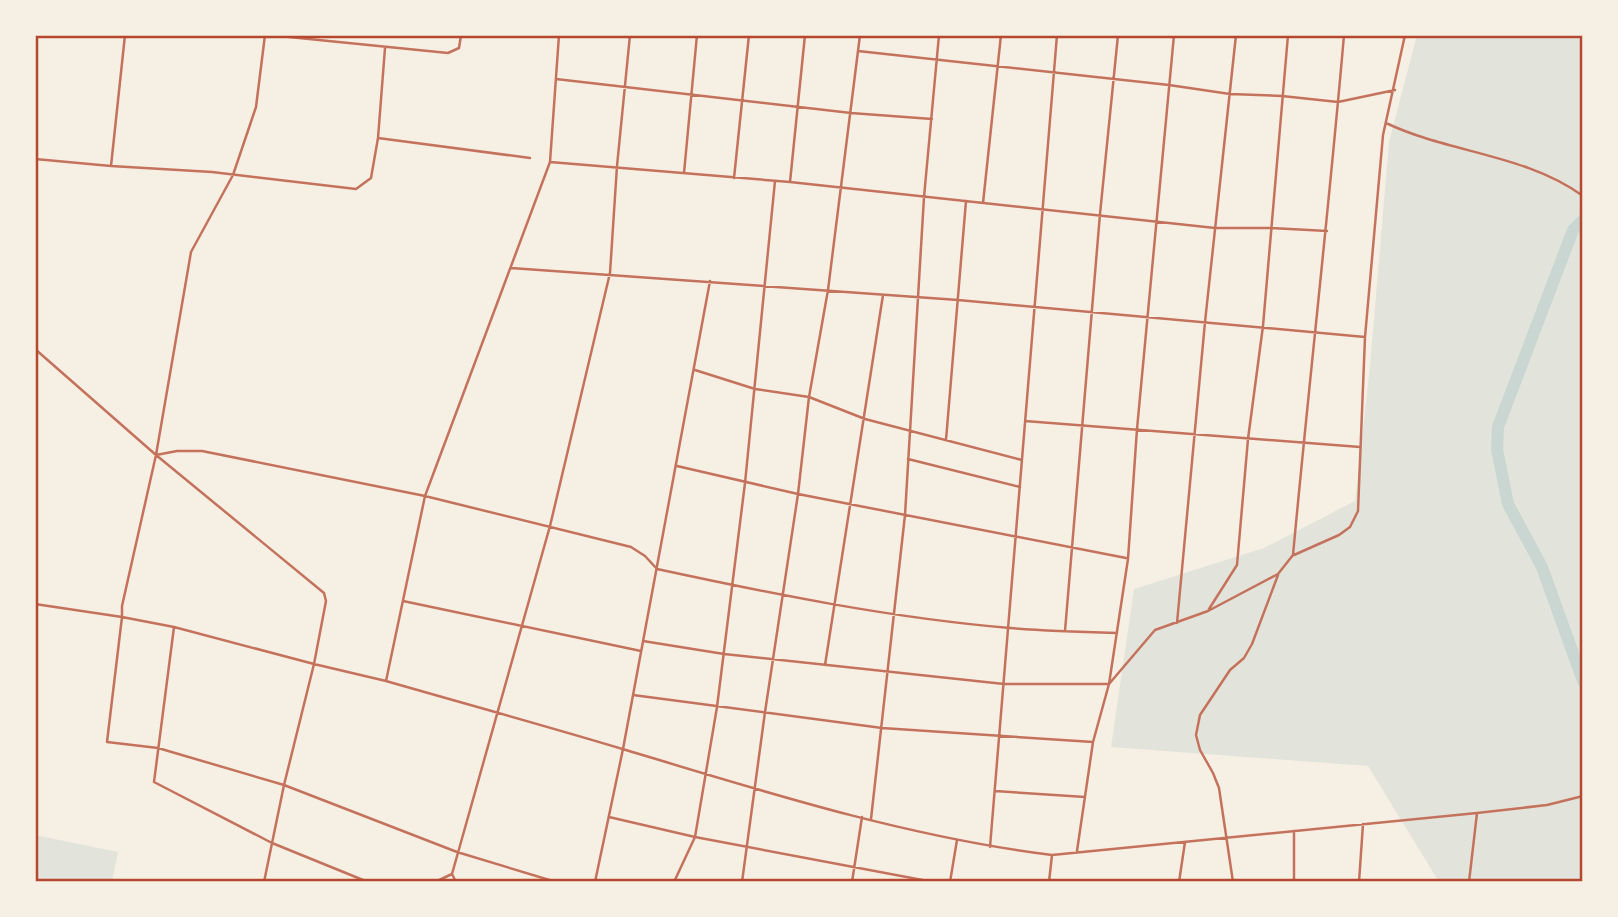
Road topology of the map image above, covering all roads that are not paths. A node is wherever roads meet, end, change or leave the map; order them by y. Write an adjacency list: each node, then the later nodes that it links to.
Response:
1 (125, 35): 42 (street)
2 (267, 35): 19 (street); 45 (street)
3 (461, 35): 19 (street)
4 (559, 35): 24 (street)
5 (630, 35): 27 (street)
6 (697, 35): 29 (street)
7 (749, 35): 32 (street)
8 (805, 35): 34 (street)
9 (860, 35): 20 (street)
10 (939, 35): 21 (street)
11 (1001, 35): 22 (street)
12 (1057, 35): 23 (street)
13 (1118, 35): 25 (street)
14 (1174, 35): 26 (street)
15 (1237, 35): 30 (street)
16 (1288, 35): 31 (street)
17 (1344, 35): 33 (street)
18 (1405, 35): 28 (street)
19 (385, 48): 38 (street)
20 (858, 51): 21 (street); 35 (street)
21 (937, 60): 22 (street); 36 (street)
22 (998, 66): 23 (street); 53 (street)
23 (1054, 72): 25 (street); 54 (street)
24 (556, 79): 27 (street); 41 (street)
25 (1114, 79): 26 (street); 55 (street)
26 (1169, 85): 30 (street); 56 (street)
27 (625, 86): 29 (street); 43 (street)
28 (1395, 90): 33 (street); 37 (street)
29 (691, 94): 32 (street); 44 (street)
30 (1230, 94): 31 (street); 57 (street)
31 (1282, 96): 33 (street); 58 (street)
32 (742, 100): 34 (street); 46 (street)
33 (1338, 102): 59 (street)
34 (798, 106): 35 (street); 48 (street)
35 (851, 113): 36 (street); 49 (street)
36 (932, 119): 51 (street)
37 (1386, 122): 50 (street); 74 (street)
38 (378, 138): 39 (street); 45 (street)
39 (530, 158)
40 (35, 159): 42 (street)
41 (550, 162): 43 (street); 60 (street)
42 (111, 166): 45 (street)
43 (617, 166): 44 (street); 61 (street)
44 (684, 173): 46 (street)
45 (233, 175): 89 (street)
46 (734, 178): 47 (street)
47 (775, 181): 48 (street); 63 (street)
48 (790, 182): 49 (street)
49 (841, 188): 51 (street); 64 (street)
50 (1583, 196)
51 (924, 197): 52 (street); 66 (street)
52 (966, 201): 53 (street); 67 (street)
53 (983, 203): 54 (street)
54 (1042, 210): 55 (street); 68 (street)
55 (1100, 214): 56 (street); 69 (street)
56 (1156, 221): 57 (street); 70 (street)
57 (1215, 228): 58 (street); 71 (street)
58 (1271, 228): 59 (street); 72 (street)
59 (1327, 231): 73 (street)
60 (511, 268): 61 (street); 96 (street)
61 (610, 273): 62 (street); 99 (street)
62 (710, 281): 63 (street); 76 (street)
63 (765, 286): 64 (street); 77 (street)
64 (828, 290): 65 (street); 78 (street)
65 (883, 295): 66 (street); 79 (street)
66 (918, 298): 67 (street); 83 (street)
67 (958, 300): 68 (street); 86 (street)
68 (1035, 306): 69 (street); 80 (street)
69 (1092, 311): 70 (street); 81 (street)
70 (1147, 316): 71 (street); 82 (street)
71 (1205, 321): 72 (street); 84 (street)
72 (1263, 326): 73 (street); 85 (street)
73 (1314, 331): 74 (street); 87 (street)
74 (1365, 337): 88 (street)
75 (35, 349): 89 (street)
76 (694, 370): 77 (street); 92 (street)
77 (755, 389): 78 (street); 93 (street)
78 (809, 397): 79 (street); 95 (street)
79 (865, 419): 83 (street); 97 (street)
80 (1025, 421): 81 (street); 91 (street)
81 (1082, 425): 82 (street); 101 (street)
82 (1137, 429): 84 (street); 103 (street)
83 (910, 430): 86 (street); 90 (street)
84 (1194, 434): 85 (street); 114 (street)
85 (1248, 439): 87 (street); 111 (street)
86 (946, 440): 91 (street)
87 (1304, 442): 88 (street); 102 (street)
88 (1360, 447): 102 (street)
89 (156, 455): 96 (street); 113 (street); 124 (street)
90 (907, 458): 94 (street); 98 (street)
91 (1022, 460): 94 (street)
92 (677, 466): 93 (street); 104 (street)
93 (746, 483): 95 (street); 106 (street)
94 (1020, 487): 100 (street)
95 (798, 494): 97 (street); 107 (street)
96 (425, 496): 99 (street); 108 (street)
97 (849, 504): 98 (street); 110 (street)
98 (905, 515): 100 (street); 112 (street)
99 (550, 526): 104 (street); 116 (street)
100 (1017, 537): 101 (street); 117 (street)
101 (1073, 547): 103 (street); 118 (street)
102 (1293, 555): 105 (street)
103 (1128, 559): 119 (street)
104 (657, 569): 106 (street); 120 (street)
105 (1278, 574): 111 (street); 152 (street)
106 (732, 586): 107 (street); 122 (street)
107 (782, 595): 110 (street); 123 (street)
108 (403, 601): 116 (street); 127 (street)
109 (35, 604): 113 (street)
110 (836, 604): 112 (street); 125 (street)
111 (1208, 611): 114 (street)
112 (894, 614): 117 (street); 126 (street)
113 (122, 617): 115 (street); 137 (street)
114 (1177, 623): 129 (street)
115 (174, 627): 124 (street); 137 (street)
116 (521, 628): 121 (street); 133 (street)
117 (1009, 628): 118 (street); 128 (street)
118 (1065, 631): 119 (street)
119 (1117, 633): 129 (street)
120 (643, 641): 121 (street); 122 (street)
121 (641, 651): 130 (street)
122 (724, 654): 123 (street); 131 (street)
123 (772, 659): 125 (street); 132 (street)
124 (314, 664): 127 (street); 140 (street)
125 (825, 665): 126 (street)
126 (888, 672): 128 (street); 134 (street)
127 (386, 681): 133 (street)
128 (1004, 684): 129 (street); 135 (street)
129 (1109, 684): 136 (street)
130 (633, 695): 131 (street); 138 (street)
131 (717, 707): 132 (street); 139 (street)
132 (765, 712): 134 (street); 141 (street)
133 (498, 713): 138 (street); 158 (street)
134 (882, 728): 135 (street); 148 (street)
135 (999, 737): 136 (street); 142 (street)
136 (1093, 742): 144 (street)
137 (158, 748): 140 (street); 155 (street)
138 (623, 749): 139 (street); 146 (street)
139 (706, 775): 141 (street); 151 (street)
140 (284, 785): 155 (street); 158 (street)
141 (755, 788): 147 (street); 156 (street)
142 (995, 791): 144 (street); 157 (street)
143 (1583, 796): 145 (street)
144 (1085, 797): 159 (street)
145 (1477, 813): 149 (street); 179 (street)
146 (609, 817): 151 (street); 168 (street)
147 (862, 817): 148 (street); 161 (street)
148 (871, 819): 153 (street)
149 (1363, 824): 150 (street); 178 (street)
150 (1294, 831): 152 (street); 177 (street)
151 (695, 837): 156 (street); 169 (street)
152 (1227, 838): 154 (street); 176 (street)
153 (957, 839): 157 (street); 173 (street)
154 (1185, 842): 159 (street); 175 (street)
155 (272, 843): 163 (street); 164 (street)
156 (747, 847): 161 (street); 170 (street)
157 (990, 848): 160 (street)
158 (457, 852): 162 (street); 167 (street)
159 (1077, 852): 160 (street)
160 (1052, 855): 174 (street)
161 (855, 868): 171 (street); 172 (street)
162 (452, 874): 165 (street); 166 (street)
163 (264, 882)
164 (368, 882)
165 (435, 882)
166 (456, 882)
167 (556, 882)
168 (595, 882)
169 (674, 882)
170 (742, 882)
171 (852, 882)
172 (933, 882)
173 (950, 882)
174 (1049, 882)
175 (1179, 882)
176 (1233, 882)
177 (1294, 882)
178 (1359, 882)
179 (1469, 882)

